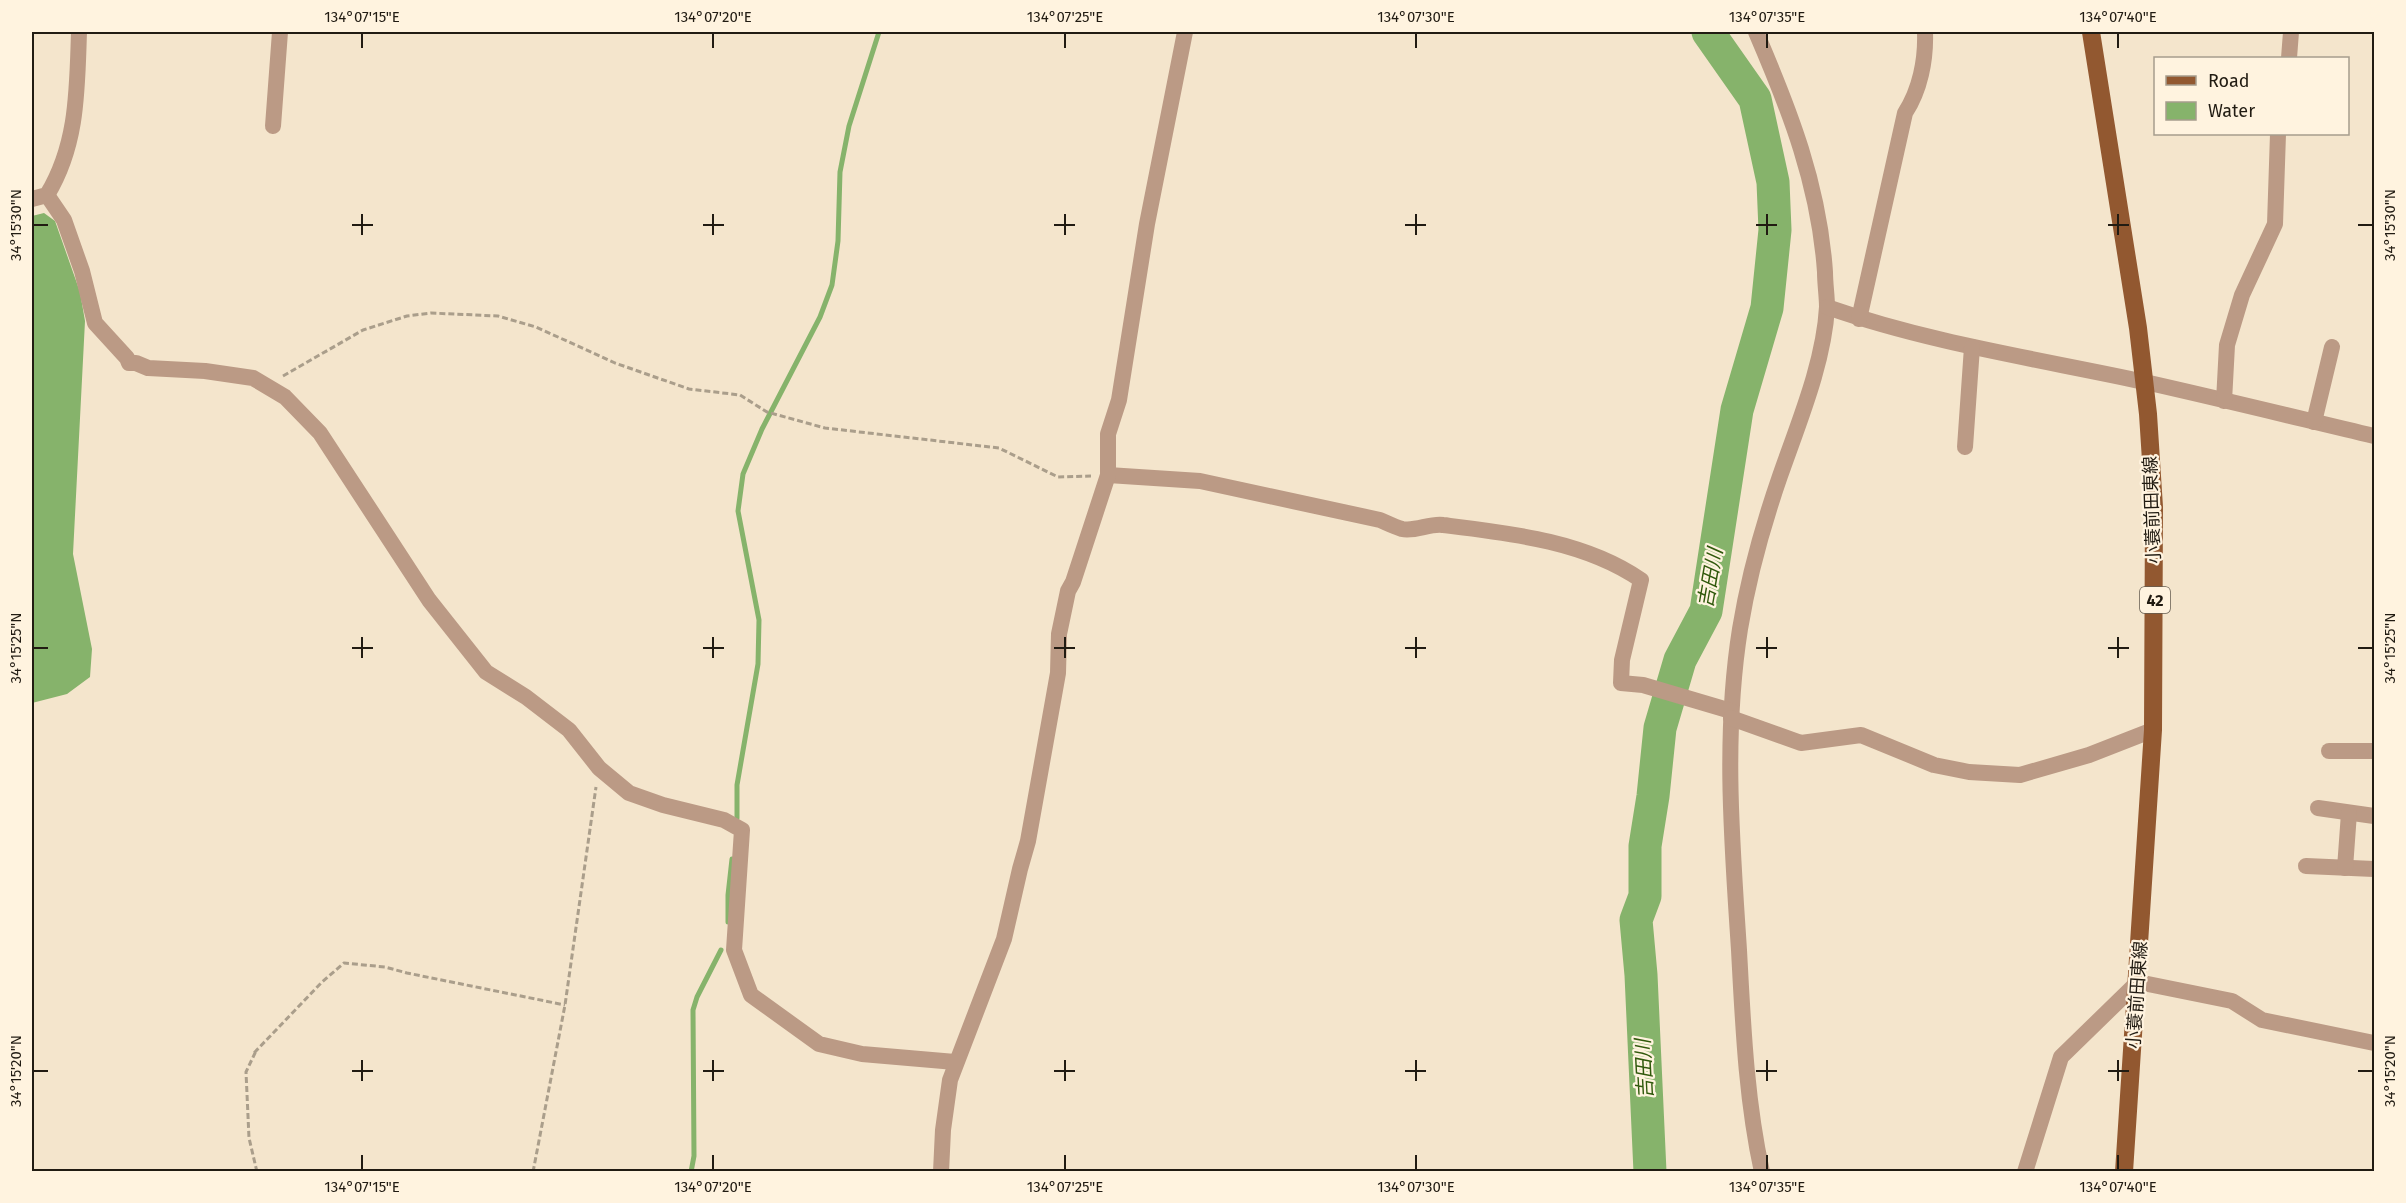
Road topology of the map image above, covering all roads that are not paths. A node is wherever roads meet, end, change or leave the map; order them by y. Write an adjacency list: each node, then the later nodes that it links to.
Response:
1 (79, 32): 11 (street)
2 (280, 32): 9 (street)
3 (1185, 32): 21 (street)
4 (1756, 32): 12 (street)
5 (1925, 32): 13 (street)
6 (2091, 32): 16 (main road, 小蓑前田東線 / 42)
7 (2291, 32): 8 (street)
8 (2289, 57)
9 (273, 126)
10 (2278, 135): 17 (street)
11 (39, 197): 34 (street)
12 (1827, 307): 13 (street); 22 (street)
13 (1859, 319): 14 (street)
14 (1972, 347): 16 (street); 20 (street)
15 (2332, 347): 18 (street)
16 (2145, 382): 17 (street); 23 (main road, 小蓑前田東線 / 42)
17 (2224, 401): 18 (street)
18 (2314, 422): 19 (street)
19 (2374, 436)
20 (1965, 447)
21 (1108, 475): 22 (street); 34 (street)
22 (1731, 715): 23 (street); 36 (street)
23 (2153, 730): 32 (main road, 小蓑前田東線 / 42)
24 (2329, 751): 25 (street)
25 (2374, 751)
26 (2318, 808): 27 (street)
27 (2349, 813): 28 (street); 30 (street)
28 (2374, 816)
29 (2306, 866): 30 (street)
30 (2345, 868): 31 (street)
31 (2374, 869)
32 (2138, 982): 33 (street); 37 (street); 38 (main road, 小蓑前田東線 / 42)
33 (2374, 1043)
34 (955, 1062): 35 (street)
35 (941, 1172)
36 (1762, 1172)
37 (2025, 1172)
38 (2124, 1172)

